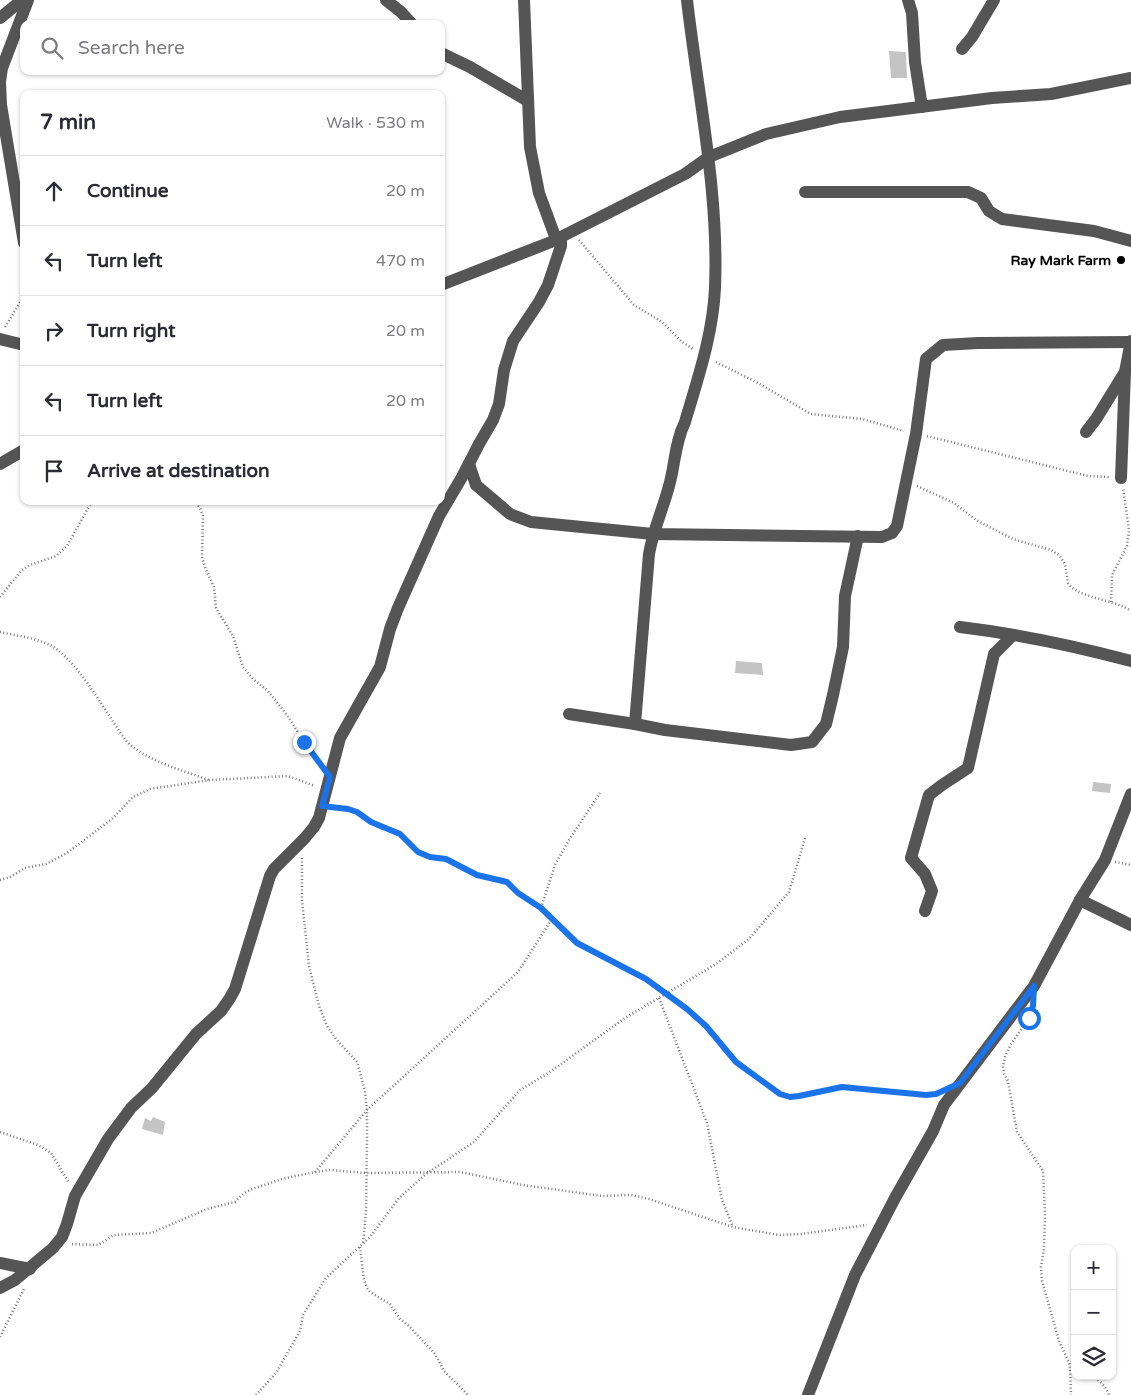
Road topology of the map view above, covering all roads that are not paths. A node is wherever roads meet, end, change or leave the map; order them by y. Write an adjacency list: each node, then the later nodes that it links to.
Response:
1 (22, 0): 8 (street)
2 (28, 0): 9 (street)
3 (386, 0): 10 (street)
4 (524, 0): 15 (street)
5 (687, 0): 17 (street)
6 (908, 0): 16 (street)
7 (994, 0): 12 (street)
8 (3, 14)
9 (20, 20)
10 (408, 20)
11 (20, 21): 19 (street)
12 (962, 49)
13 (445, 55): 15 (street)
14 (1131, 78): 16 (street)
15 (528, 101): 20 (street)
16 (922, 107): 17 (street)
17 (709, 157): 20 (street); 32 (street)
18 (805, 192): 21 (street)
19 (20, 219)
20 (563, 236): 22 (street); 30 (street)
21 (1131, 241)
22 (445, 283)
23 (2, 333): 25 (street)
24 (1131, 342): 26 (street); 33 (street)
25 (20, 343)
26 (1125, 372): 27 (street); 31 (street)
27 (1086, 432)
28 (20, 452): 29 (street)
29 (0, 464)
30 (469, 464): 32 (street); 44 (street)
31 (1121, 478)
32 (653, 534): 33 (street); 38 (street)
33 (858, 536): 38 (street)
34 (960, 627): 35 (street)
35 (1013, 635): 36 (street); 41 (street)
36 (1131, 661)
37 (569, 714): 38 (street)
38 (634, 724)
39 (1131, 794): 40 (street)
40 (1080, 900): 42 (street); 46 (street)
41 (925, 911)
42 (1131, 925)
43 (0, 1263): 44 (street)
44 (31, 1268): 45 (street)
45 (0, 1288)
46 (808, 1395)

